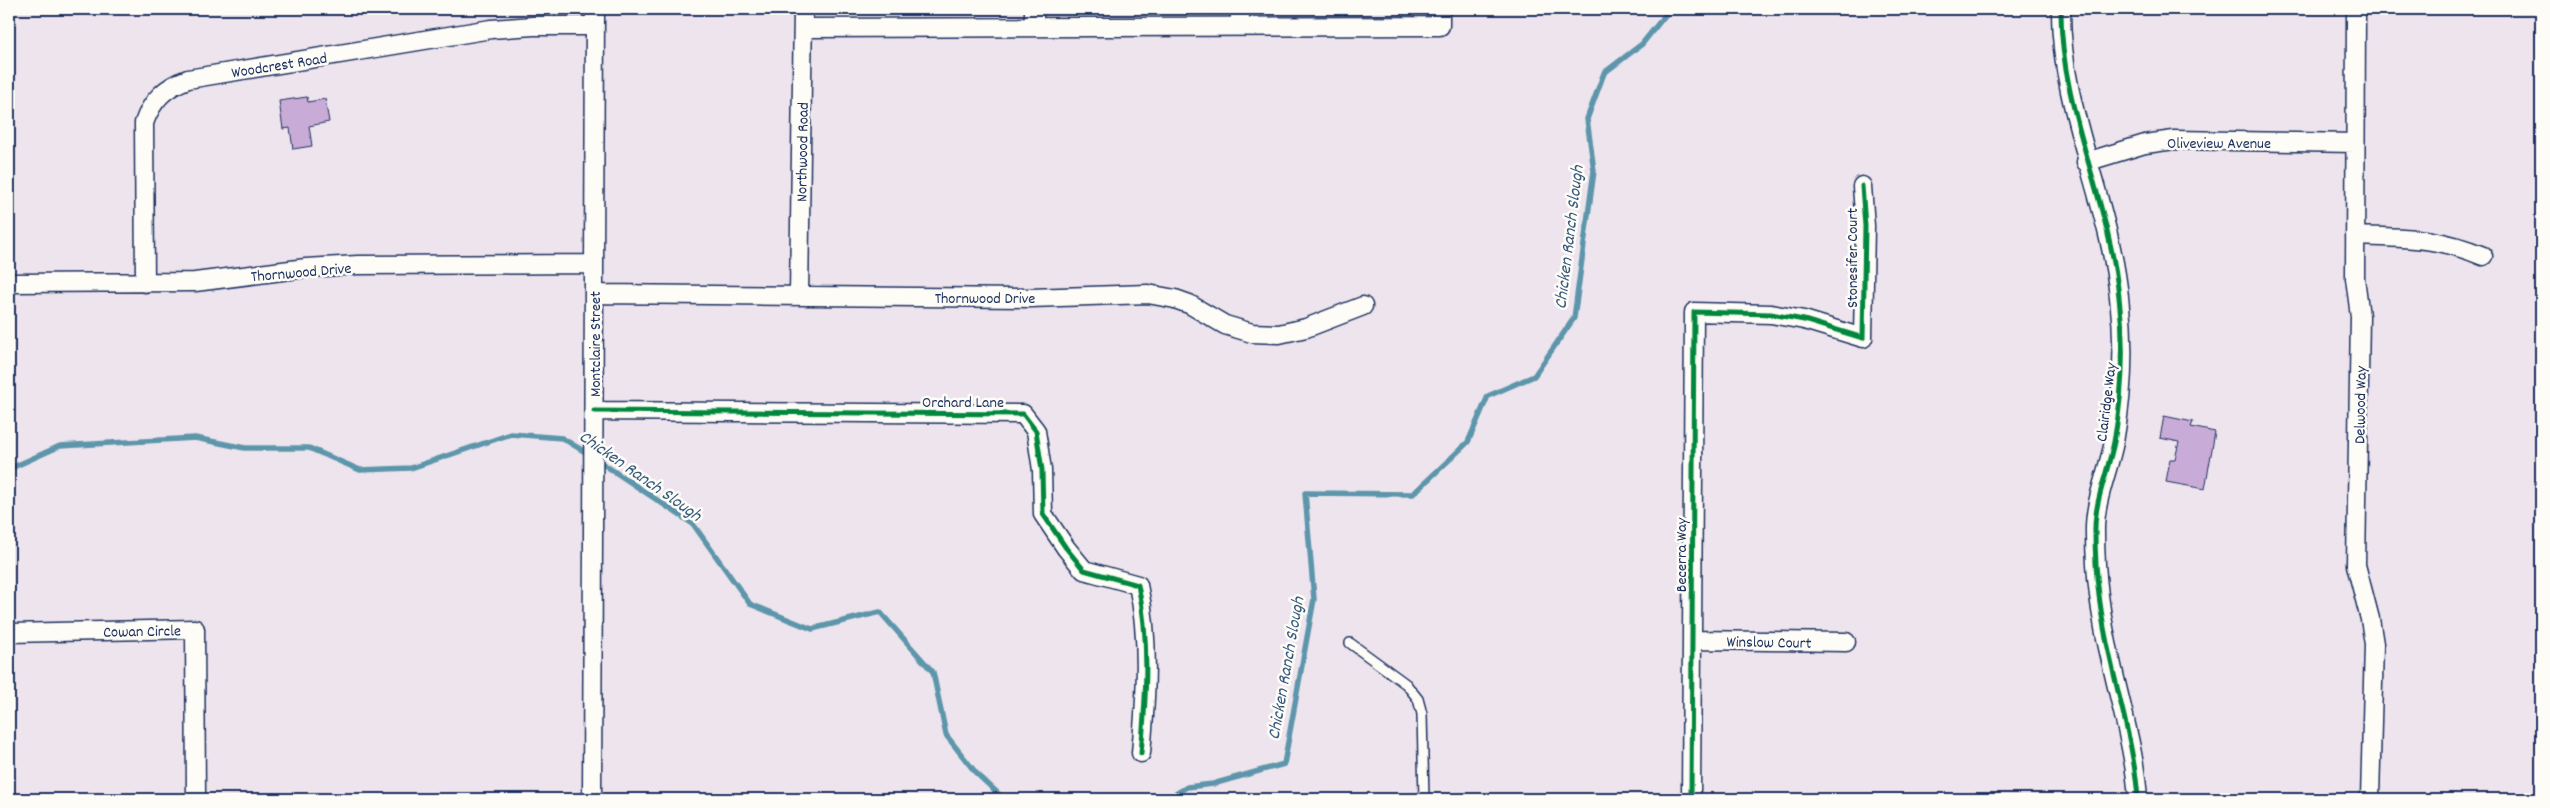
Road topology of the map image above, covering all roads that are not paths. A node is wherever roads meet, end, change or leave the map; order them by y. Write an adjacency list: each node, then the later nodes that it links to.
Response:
1 (803, 9): 10 (street, Northwood Road)
2 (1034, 9): 9 (street)
3 (1240, 9): 8 (street)
4 (2062, 9): 12 (street, Clairidge Way)
5 (2356, 9): 11 (street, Delwood Way)
6 (595, 17): 16 (street, Montclaire Street); 18 (street, Woodcrest Road)
7 (1440, 17): 8 (street)
8 (1240, 26): 9 (street)
9 (1034, 27): 10 (street)
10 (802, 28): 20 (street, Northwood Road)
11 (2355, 143): 12 (street, Oliveview Avenue); 14 (street, Delwood Way)
12 (2086, 162): 33 (street, Clairidge Way)
13 (1862, 186): 22 (street, Stonesifer Court)
14 (2355, 236): 15 (street); 34 (street, Delwood Way)
15 (2483, 256)
16 (594, 264): 18 (street, Thornwood Drive); 19 (street, Montclaire Street)
17 (9, 282): 18 (street, Thornwood Drive)
18 (145, 283)
19 (594, 294): 20 (street, Thornwood Drive); 23 (street, Montclaire Street)
20 (800, 296): 21 (street, Thornwood Drive)
21 (1363, 306)
22 (1694, 312): 25 (street, Becerra Way)
23 (594, 411): 28 (street, Orchard Lane); 30 (street, Montclaire Street)
24 (9, 633): 29 (street, Cowan Circle)
25 (1692, 640): 26 (street, Winslow Court); 32 (street, Becerra Way)
26 (1846, 642)
27 (1350, 643): 31 (lane)
28 (1141, 753)
29 (196, 799)
30 (592, 799)
31 (1424, 799)
32 (1691, 799)
33 (2138, 799)
34 (2370, 799)

